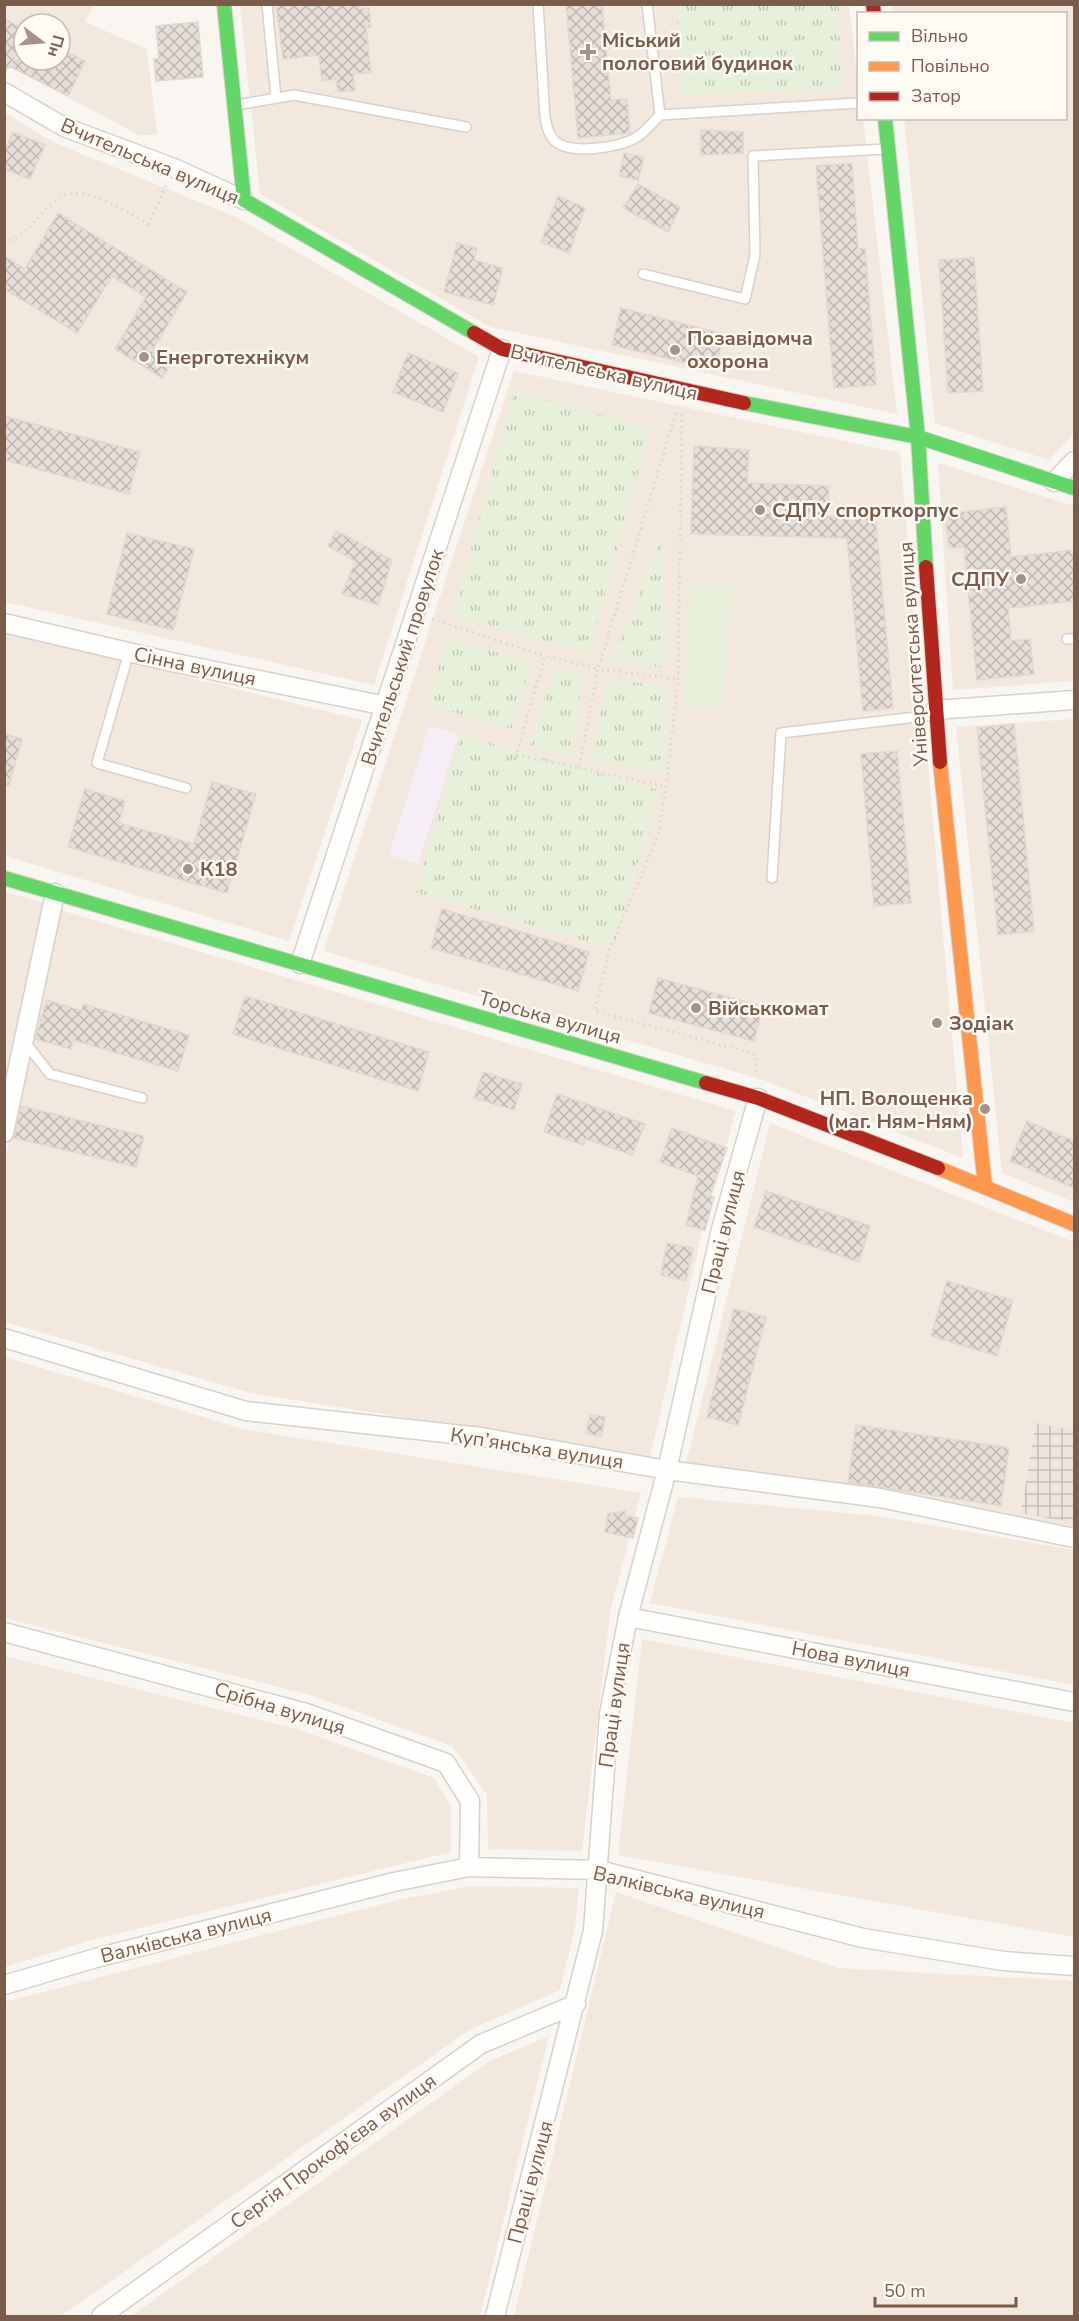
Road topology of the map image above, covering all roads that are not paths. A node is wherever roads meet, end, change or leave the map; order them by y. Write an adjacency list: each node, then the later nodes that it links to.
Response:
1 (224, 4): 8 (street)
2 (267, 4): 6 (lane)
3 (538, 4): 9 (lane)
4 (647, 4): 9 (lane)
5 (4, 92): 13 (street, Вчительська вулиця)
6 (276, 98): 8 (lane); 11 (lane)
7 (857, 103): 9 (lane)
8 (235, 105): 13 (street)
9 (660, 115)
10 (885, 120): 12 (street, Університетська вулиця)
11 (466, 127)
12 (888, 149): 14 (lane); 16 (street, Університетська вулиця)
13 (244, 200): 15 (street, Вчительська вулиця)
14 (643, 274)
15 (502, 349): 16 (street, Вчительська вулиця); 23 (street, Вчительський провулок)
16 (918, 437): 18 (street, Вчительська вулиця); 24 (street, Університетська вулиця)
17 (1074, 461): 18 (street)
18 (1054, 482): 19 (street, Вчительська вулиця)
19 (1074, 488)
20 (4, 623): 21 (street, Сінна вулиця)
21 (129, 652): 23 (street, Сінна вулиця); 25 (lane)
22 (1074, 700): 24 (street)
23 (386, 706): 29 (street, Вчительський провулок)
24 (935, 712): 27 (lane); 34 (street, Університетська вулиця)
25 (186, 788)
26 (4, 878): 28 (street, Торська вулиця)
27 (772, 879)
28 (55, 893): 29 (street, Торська вулиця); 30 (street)
29 (300, 964): 32 (street, Торська вулиця)
30 (24, 1041): 31 (lane); 33 (street)
31 (142, 1098)
32 (758, 1098): 34 (street, Торська вулиця); 37 (street, Праці вулиця)
33 (4, 1133)
34 (985, 1186): 35 (street, Торська вулиця)
35 (1074, 1224)
36 (4, 1338): 37 (street, Куп’янська вулиця)
37 (667, 1470): 38 (street, Куп’янська вулиця); 39 (street, Праці вулиця)
38 (1074, 1538)
39 (628, 1617): 41 (street, Нова вулиця); 43 (street, Праці вулиця)
40 (4, 1632): 42 (street, Срібна вулиця)
41 (1074, 1702)
42 (469, 1867): 43 (street, Валківська вулиця); 45 (street, Валківська вулиця)
43 (599, 1870): 44 (street, Валківська вулиця); 46 (street, Праці вулиця)
44 (1074, 1966)
45 (4, 1985)
46 (576, 2004): 47 (street, Сергія Прокоф’єва вулиця); 48 (street, Праці вулиця)
47 (101, 2316)
48 (495, 2316)

